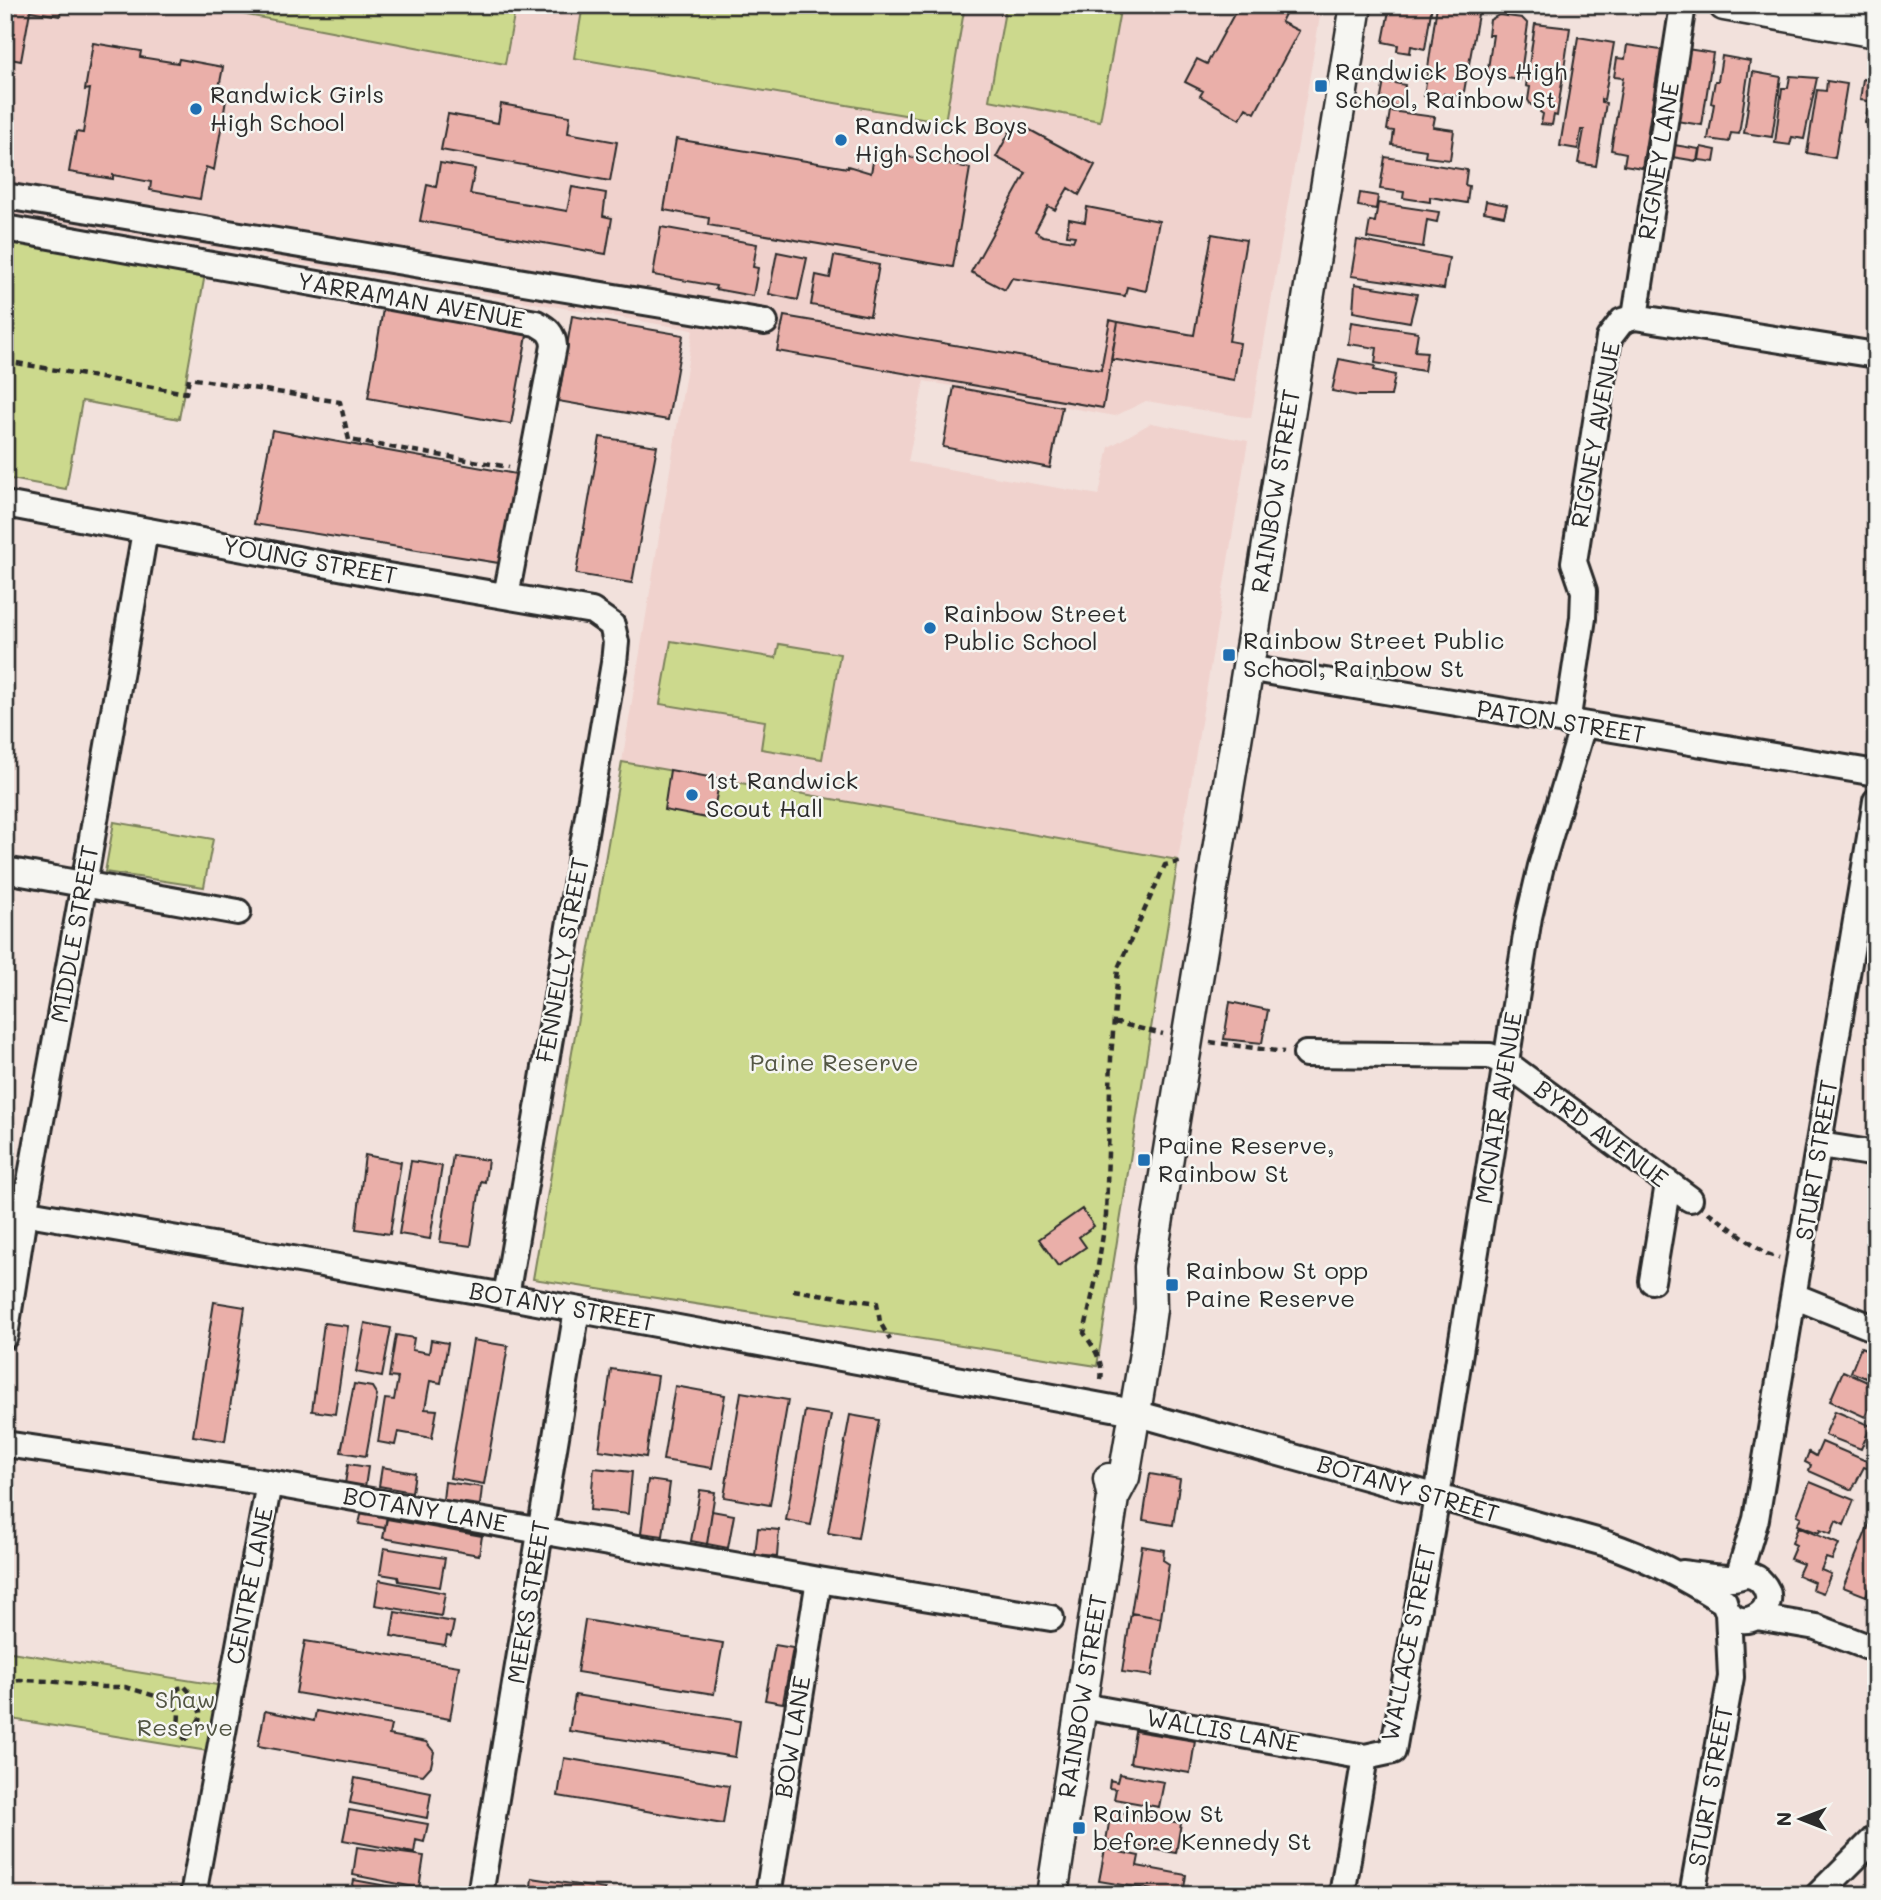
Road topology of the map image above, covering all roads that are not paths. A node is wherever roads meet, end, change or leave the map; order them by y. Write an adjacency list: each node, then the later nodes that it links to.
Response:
1 (1356, 5): 14 (main road, RAINBOW STREET)
2 (1683, 5): 7 (street, RIGNEY LANE)
3 (1724, 5): 4 (main road)
4 (1863, 22)
5 (5, 196): 8 (street)
6 (5, 228): 12 (street, YARRAMAN AVENUE)
7 (1634, 317): 9 (street, RIGNEY AVENUE); 15 (street, RIGNEY AVENUE)
8 (765, 322)
9 (1876, 355)
10 (5, 504): 11 (street, YOUNG STREET)
11 (145, 531): 12 (street, YOUNG STREET); 19 (street, MIDDLE STREET)
12 (506, 596): 13 (street, YOUNG STREET)
13 (612, 625): 29 (street, FENNELLY STREET)
14 (1247, 668): 15 (street, PATON STREET); 34 (main road, RAINBOW STREET)
15 (1575, 724): 16 (street, PATON STREET); 22 (street, MCNAIR AVENUE)
16 (1876, 773)
17 (1876, 801): 23 (street, STURT STREET)
18 (5, 870): 19 (street)
19 (84, 884): 20 (street); 27 (street, MIDDLE STREET)
20 (238, 912)
21 (1306, 1054): 22 (street, BYRD AVENUE)
22 (1506, 1063): 25 (street, BYRD AVENUE); 37 (street, MCNAIR AVENUE)
23 (1819, 1145): 24 (street); 30 (street, STURT STREET)
24 (1876, 1154)
25 (1668, 1184): 26 (street, BYRD AVENUE); 28 (street)
26 (1690, 1199)
27 (15, 1211): 29 (street, BOTANY STREET); 33 (street, MIDDLE STREET)
28 (1652, 1280)
29 (506, 1296): 31 (street, BOTANY STREET)
30 (1794, 1296): 32 (street); 41 (street, STURT STREET)
31 (578, 1310): 34 (street, BOTANY STREET); 38 (street, MEEKS STREET)
32 (1876, 1329)
33 (5, 1336)
34 (1126, 1411): 37 (street, BOTANY STREET); 48 (main road, RAINBOW STREET)
35 (5, 1444): 36 (street, BOTANY LANE)
36 (269, 1483): 38 (street, BOTANY LANE); 51 (street, CENTRE LANE)
37 (1437, 1497): 39 (street, BOTANY STREET); 49 (street, WALLACE STREET)
38 (541, 1530): 40 (street, BOTANY LANE); 52 (street, MEEKS STREET)
39 (1678, 1573): 41 (street, BOTANY STREET); 42 (street, BOTANY STREET)
40 (819, 1580): 43 (street, BOTANY LANE); 53 (street, BOW LANE)
41 (1749, 1581): 42 (street); 44 (street); 45 (street)
42 (1726, 1607): 44 (street); 47 (street, STURT STREET)
43 (1051, 1618)
44 (1756, 1618): 45 (street); 47 (street, STURT STREET)
45 (1816, 1627): 46 (street)
46 (1876, 1650)
47 (1731, 1676): 56 (street, STURT STREET)
48 (1082, 1706): 49 (street, WALLIS LANE); 54 (main road, RAINBOW STREET)
49 (1365, 1756): 55 (street, WALLACE STREET)
50 (1876, 1837): 57 (street)
51 (193, 1895)
52 (480, 1895)
53 (768, 1895)
54 (1052, 1895)
55 (1342, 1895)
56 (1692, 1895)
57 (1818, 1895)

